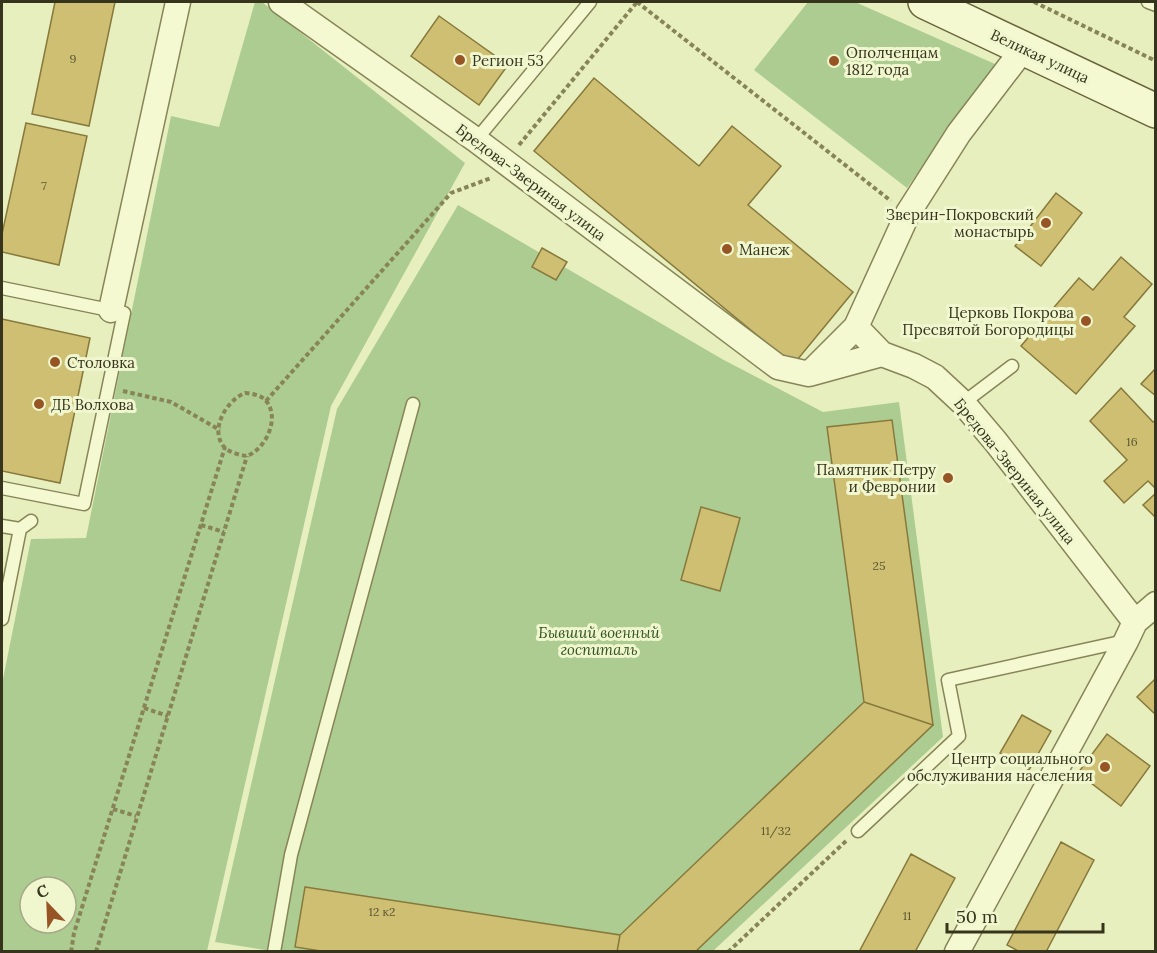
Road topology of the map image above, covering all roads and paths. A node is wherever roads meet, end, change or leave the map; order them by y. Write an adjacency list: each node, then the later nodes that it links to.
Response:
1 (178, 2): 16 (street)
2 (279, 2): 12 (street, Бредова-Звериная улица)
3 (590, 2): 12 (lane)
4 (637, 2): 13 (path); 14 (path)
5 (1034, 2): 10 (path)
6 (1148, 2): 8 (lane)
7 (941, 5): 9 (main road, Великая улица)
8 (1155, 5)
9 (1024, 48): 11 (main road, Великая улица); 14 (street)
10 (1155, 61)
11 (1155, 111)
12 (476, 140): 13 (street, Бредова-Звериная улица)
13 (506, 162): 20 (street, Бредова-Звериная улица); 22 (path)
14 (908, 213): 17 (street)
15 (2, 288): 16 (lane)
16 (111, 310): 21 (lane)
17 (856, 327): 18 (street, Бредова-Звериная улица); 20 (street)
18 (882, 354): 20 (street); 23 (street, Бредова-Звериная улица)
19 (1012, 366): 23 (lane)
20 (809, 374)
21 (108, 388): 25 (path); 28 (lane)
22 (266, 401): 25 (path); 27 (path)
23 (963, 403): 36 (street, Бредова-Звериная улица)
24 (413, 404): 44 (lane)
25 (219, 430): 26 (path)
26 (225, 447): 27 (path); 30 (path)
27 (248, 456): 33 (path)
28 (2, 488)
29 (31, 521): 32 (lane)
30 (201, 525): 33 (path); 37 (path)
31 (2, 526): 32 (lane)
32 (20, 529): 35 (lane)
33 (224, 532): 38 (path)
34 (1155, 604): 36 (street)
35 (2, 619)
36 (1131, 631): 41 (lane); 46 (street)
37 (144, 708): 38 (path); 39 (path)
38 (168, 716): 40 (path)
39 (113, 809): 40 (path); 42 (path)
40 (136, 816): 43 (path)
41 (858, 831): 45 (path)
42 (71, 951)
43 (96, 951)
44 (274, 951)
45 (728, 951)
46 (957, 951)

